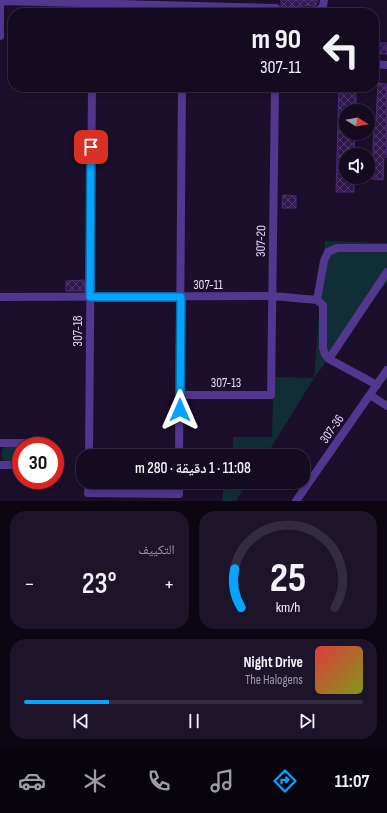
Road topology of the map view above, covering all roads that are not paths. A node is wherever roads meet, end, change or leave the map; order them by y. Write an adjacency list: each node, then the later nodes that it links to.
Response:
1 (0, 1): 2 (street); 4 (street)
2 (92, 2): 3 (street)
3 (276, 7)
4 (0, 36)
5 (92, 92): 12 (street, 307-18)
6 (182, 92): 13 (street)
7 (276, 92): 10 (street, 307-20)
8 (387, 248): 14 (street)
9 (387, 272): 15 (street)
10 (273, 296): 13 (street, 307-11); 14 (street, 307-11); 19 (street, 307-20)
11 (0, 297): 12 (street, 307-11)
12 (90, 297): 13 (street, 307-11); 24 (street, 307-18)
13 (181, 297): 18 (street)
14 (317, 300): 15 (street)
15 (330, 359): 17 (street)
16 (387, 370): 17 (street, 307-36)
17 (377, 385): 20 (street, 307-36)
18 (180, 395): 19 (street, 307-13); 25 (street)
19 (271, 395)
20 (370, 395): 21 (street); 30 (street, 307-36)
21 (387, 406)
22 (0, 443): 23 (street)
23 (12, 443)
24 (89, 449)
25 (179, 449)
26 (0, 465): 27 (street)
27 (12, 465)
28 (88, 489): 29 (street)
29 (180, 497)
30 (296, 501)

